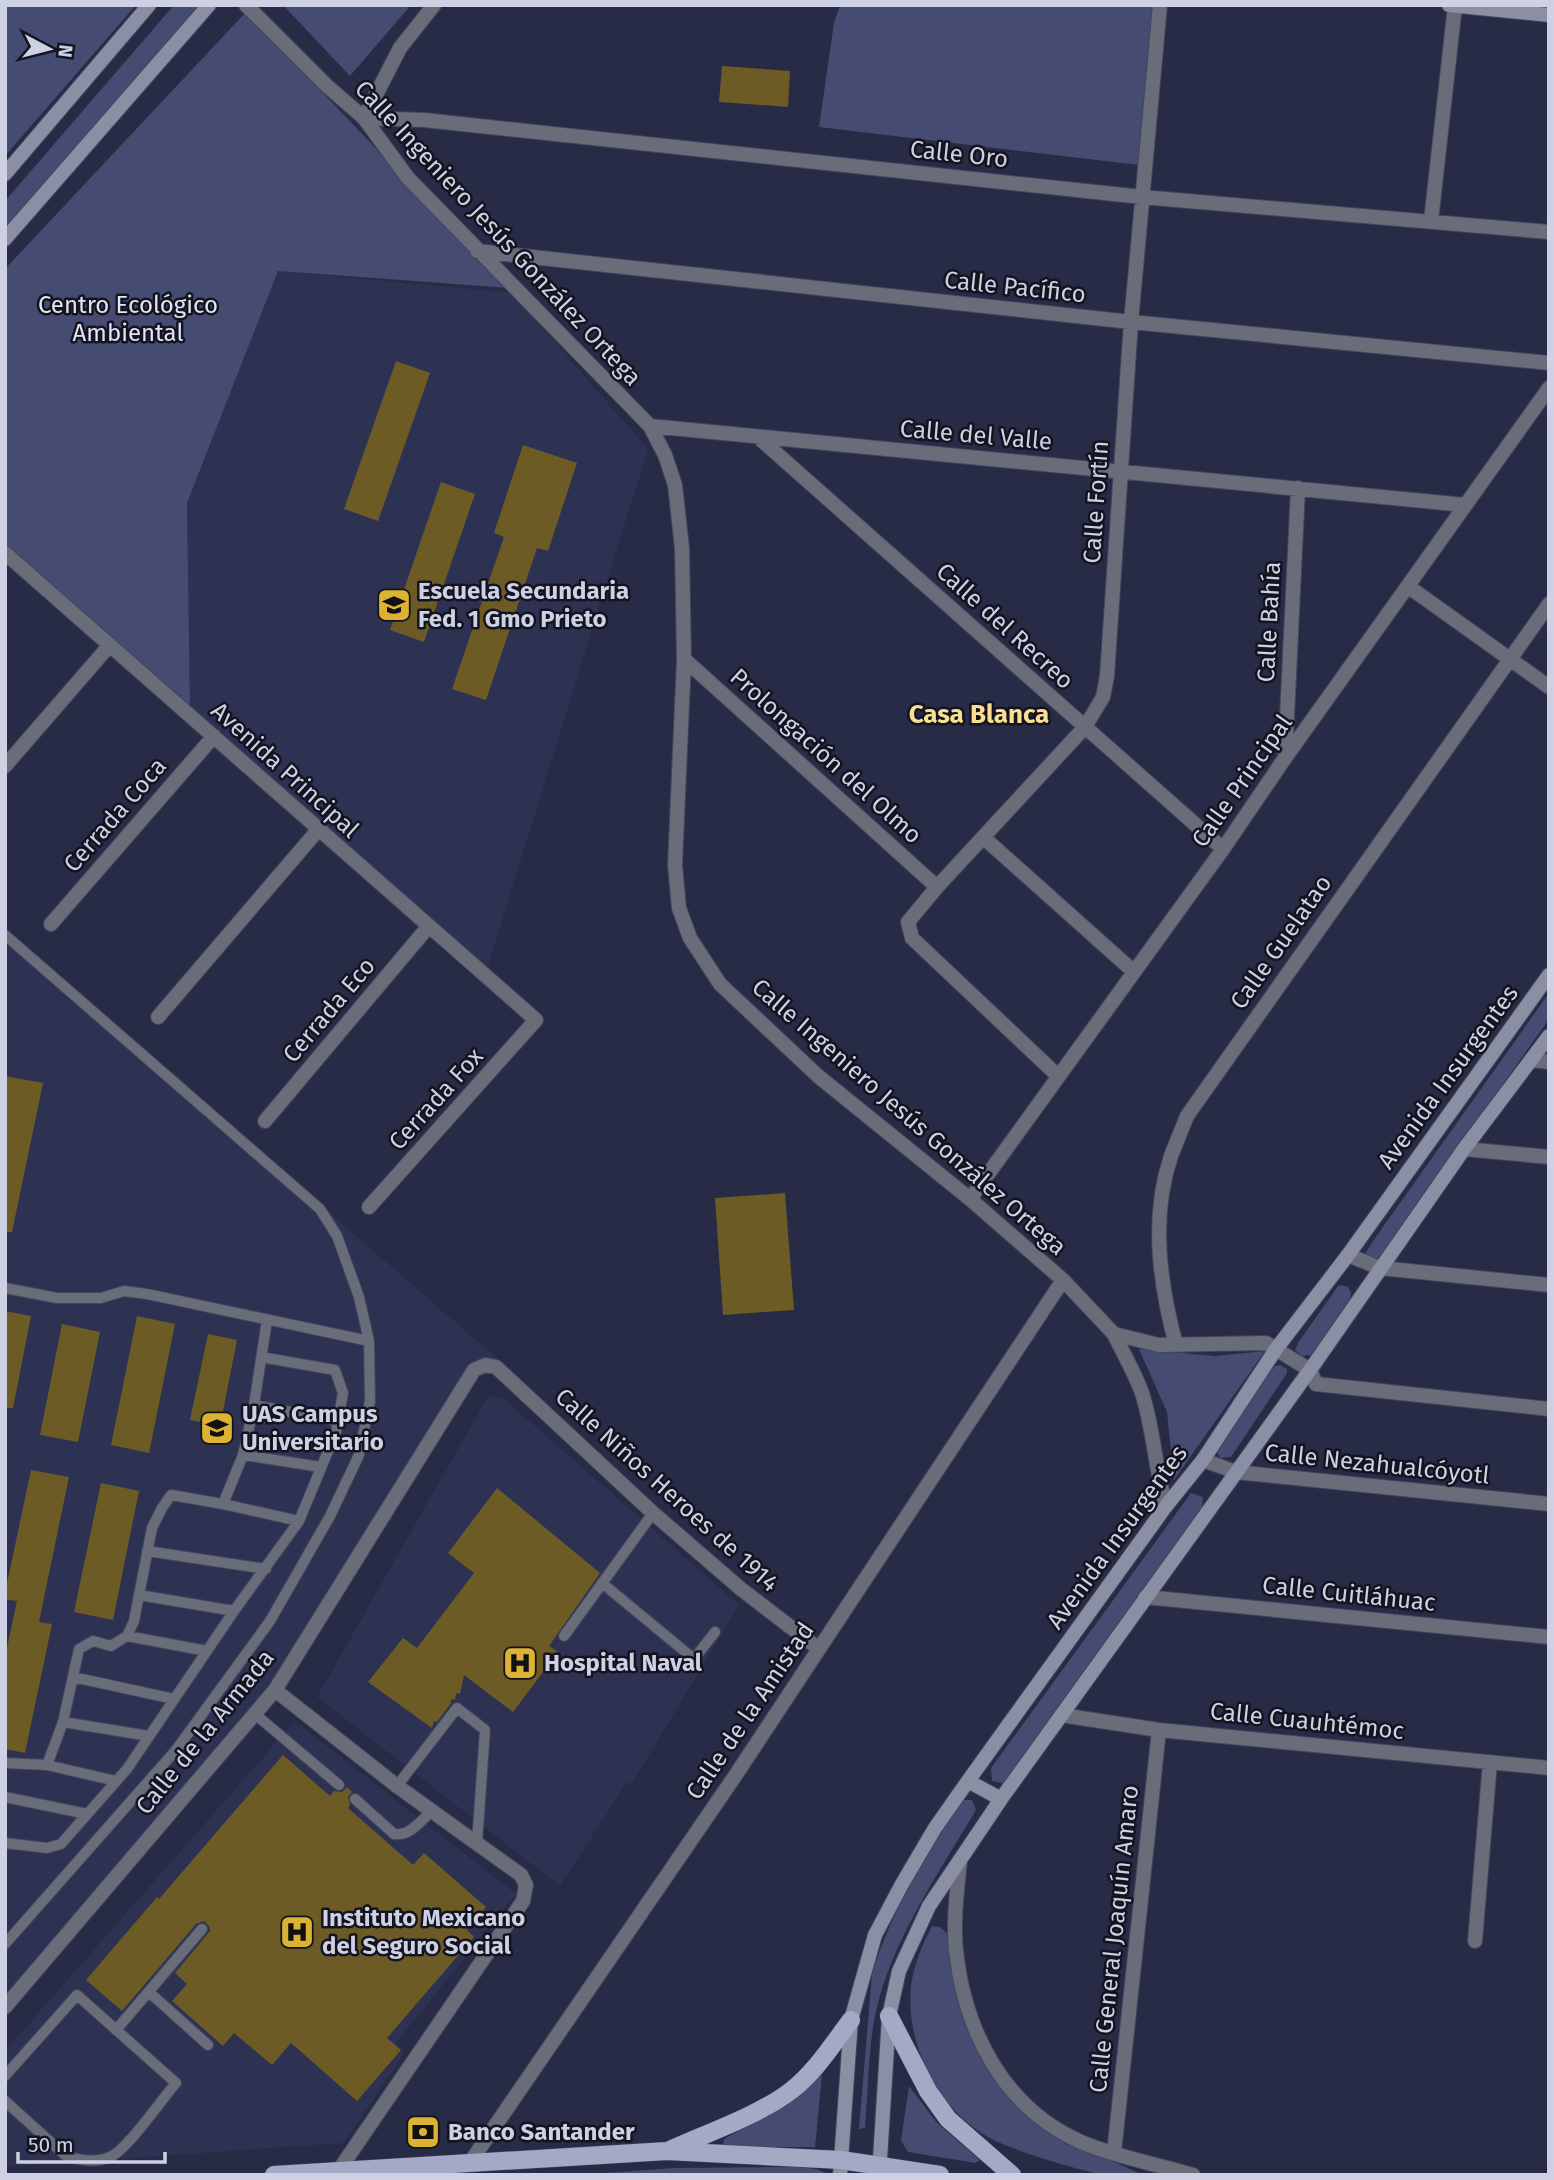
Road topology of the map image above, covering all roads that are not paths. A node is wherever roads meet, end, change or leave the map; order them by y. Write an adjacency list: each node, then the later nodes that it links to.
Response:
1 (149, 5): 10 (main road)
2 (209, 5): 14 (main road)
3 (246, 5): 9 (street, Calle Ingeniero Jesús González Ortega)
4 (434, 5): 9 (street)
5 (1160, 5): 11 (street, Calle Fortín)
6 (1449, 5): 7 (main road)
7 (1455, 6): 8 (main road); 12 (street)
8 (1549, 15)
9 (364, 118): 11 (street, Calle Oro); 15 (street, Calle Ingeniero Jesús González Ortega)
10 (5, 174)
11 (1142, 197): 12 (street, Calle Oro); 16 (street, Calle Fortín)
12 (1431, 221): 13 (street, Calle Oro)
13 (1549, 232)
14 (5, 239)
15 (477, 251): 16 (street, Calle Pacífico); 19 (street, Calle Ingeniero Jesús González Ortega)
16 (1131, 322): 17 (street, Calle Pacífico); 21 (street, Calle Fortín)
17 (1549, 363)
18 (1549, 388): 23 (street, Calle Principal)
19 (650, 426): 20 (street, Calle del Valle); 29 (street, Calle Ingeniero Jesús González Ortega)
20 (758, 437): 21 (street, Calle del Valle); 31 (street, Calle del Recreo)
21 (1120, 472): 22 (street, Calle del Valle); 31 (street, Calle Fortín)
22 (1298, 488): 23 (street, Calle del Valle); 33 (street, Calle Bahía)
23 (1465, 505): 25 (street, Calle Principal)
24 (5, 553): 27 (street, Avenida Principal)
25 (1409, 587): 28 (street); 33 (street, Calle Principal)
26 (1549, 604): 28 (street, Calle Guelatao)
27 (109, 646): 32 (street, Avenida Principal); 34 (street)
28 (1509, 658): 30 (street); 63 (street, Calle Guelatao)
29 (684, 659): 38 (street, Prolongación del Olmo); 53 (street, Calle Ingeniero Jesús González Ortega)
30 (1549, 687)
31 (1085, 727): 36 (street, Calle Fortín); 37 (street, Calle del Recreo)
32 (214, 736): 35 (street, Avenida Principal); 39 (street, Cerrada Coca)
33 (1285, 758): 37 (street, Calle Principal)
34 (5, 766)
35 (318, 830): 40 (street, Avenida Principal); 44 (street)
36 (983, 837): 38 (street, Calle Fortín); 42 (street)
37 (1223, 849): 42 (street, Calle Principal)
38 (937, 887): 49 (street, Calle Fortín)
39 (51, 924)
40 (428, 928): 45 (street, Avenida Principal); 50 (street, Cerrada Eco)
41 (5, 935): 62 (lane)
42 (1133, 971): 49 (street, Calle Principal)
43 (1549, 975): 55 (main road, Avenida Insurgentes)
44 (158, 1017)
45 (536, 1020): 54 (street, Cerrada Fox)
46 (1549, 1036): 47 (main road)
47 (1531, 1060): 48 (street); 51 (main road)
48 (1549, 1062)
49 (1058, 1076): 53 (street, Calle Principal)
50 (265, 1121)
51 (1464, 1149): 52 (street); 56 (main road)
52 (1549, 1157)
53 (970, 1199): 57 (street, Calle Ingeniero Jesús González Ortega)
54 (369, 1207)
55 (1348, 1255): 56 (street); 64 (main road, Avenida Insurgentes)
56 (1380, 1268): 58 (street); 67 (main road)
57 (1063, 1280): 61 (street, Calle Ingeniero Jesús González Ortega); 90 (street, Calle de la Amistad)
58 (1549, 1284)
59 (5, 1288): 60 (lane)
60 (267, 1320): 62 (lane); 65 (lane)
61 (1114, 1334): 63 (street); 77 (street, Calle Ingeniero Jesús González Ortega)
62 (369, 1341): 118 (lane)
63 (1175, 1345): 64 (street)
64 (1276, 1349): 67 (street); 72 (main road, Avenida Insurgentes)
65 (261, 1357): 68 (lane); 70 (lane)
66 (485, 1365): 78 (street, Calle Niños Heroes de 1914); 93 (street, Calle de la Armada)
67 (1310, 1370): 69 (street); 74 (main road)
68 (254, 1405): 70 (lane); 71 (lane)
69 (1549, 1409)
70 (338, 1421): 73 (lane)
71 (243, 1455): 73 (lane); 75 (lane)
72 (1203, 1460): 74 (street, Calle Nezahualcóyotl); 77 (main road, Avenida Insurgentes)
73 (321, 1467): 79 (lane)
74 (1236, 1472): 76 (street, Calle Nezahualcóyotl); 84 (main road)
75 (223, 1504): 79 (lane); 80 (lane)
76 (1549, 1504)
77 (1166, 1506): 105 (main road, Avenida Insurgentes)
78 (653, 1513): 82 (lane); 90 (street, Calle Niños Heroes de 1914)
79 (299, 1521): 81 (lane)
80 (147, 1551): 81 (lane); 83 (lane)
81 (266, 1569): 85 (lane)
82 (601, 1583): 86 (lane); 88 (lane)
83 (139, 1595): 85 (lane); 87 (lane)
84 (1145, 1597): 89 (street, Calle Cuitláhuac); 96 (main road)
85 (234, 1611): 91 (lane)
86 (715, 1632)
87 (127, 1636): 91 (lane); 92 (lane)
88 (564, 1636)
89 (1549, 1637)
90 (819, 1649): 129 (street, Calle de la Amistad)
91 (207, 1651): 94 (lane)
92 (73, 1677): 94 (lane); 97 (lane)
93 (275, 1690): 95 (street, Calle de la Armada); 107 (street)
94 (174, 1699): 99 (lane)
95 (255, 1714): 106 (lane); 120 (street, Calle de la Armada)
96 (1061, 1715): 98 (street, Calle Cuauhtémoc); 110 (main road)
97 (63, 1722): 99 (lane); 102 (lane)
98 (1159, 1730): 100 (street, Calle Cuauhtémoc); 128 (street, Calle General Joaquín Amaro)
99 (149, 1736): 104 (lane)
100 (1490, 1762): 103 (street, Calle Cuauhtémoc); 117 (street)
101 (5, 1763): 102 (lane)
102 (47, 1766): 104 (lane)
103 (1549, 1768)
104 (116, 1781): 112 (lane)
105 (968, 1781): 110 (main road); 122 (main road, Avenida Insurgentes)
106 (339, 1785)
107 (397, 1786): 111 (street); 114 (lane)
108 (5, 1797): 112 (lane)
109 (355, 1799): 111 (lane)
110 (1001, 1799): 115 (main road)
111 (433, 1810): 114 (street)
112 (87, 1814): 113 (lane)
113 (5, 1843)
114 (477, 1843): 131 (street)
115 (960, 1861): 121 (main road); 128 (street)
116 (202, 1929): 119 (lane)
117 (1475, 1941)
118 (5, 1944)
119 (150, 1993): 123 (lane); 124 (lane)
120 (5, 2007)
121 (889, 2016): 132 (main road); 135 (main road)
122 (850, 2020): 127 (main road); 130 (main road, Avenida Insurgentes)
123 (117, 2030): 125 (lane); 126 (lane)
124 (208, 2045)
125 (5, 2076)
126 (5, 2101)
127 (667, 2151): 129 (main road); 130 (main road)
128 (1114, 2152): 136 (street)
129 (469, 2164): 131 (main road)
130 (841, 2168): 132 (main road)
131 (339, 2169): 133 (main road)
132 (880, 2170): 134 (main road)
133 (274, 2175)
134 (940, 2175)
135 (1012, 2175)
136 (1193, 2175)

